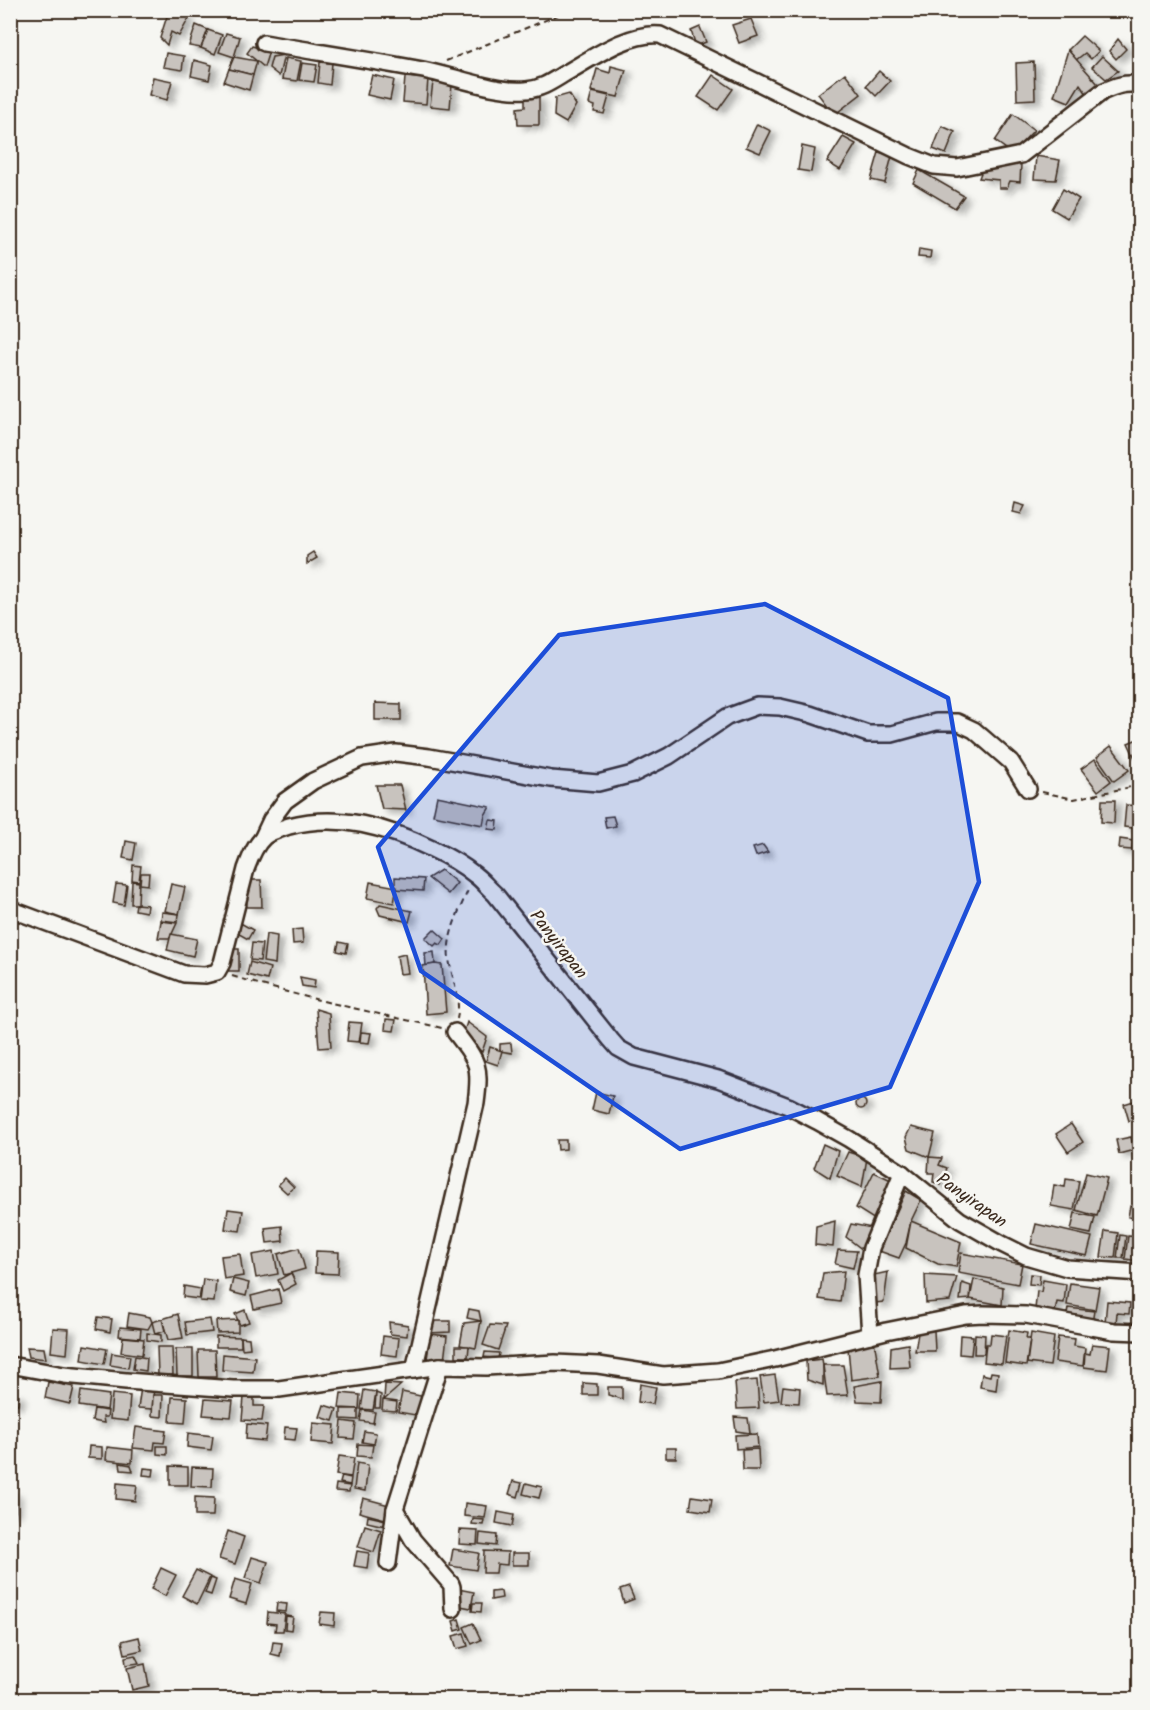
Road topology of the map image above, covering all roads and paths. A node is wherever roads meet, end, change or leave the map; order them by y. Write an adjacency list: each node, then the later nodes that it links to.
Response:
1 (570, 10): 3 (path)
2 (264, 43): 3 (street)
3 (424, 70): 4 (street)
4 (1140, 85)
5 (1140, 785): 6 (path)
6 (1028, 789): 7 (street)
7 (263, 837): 8 (street, Panyirapan); 10 (street)
8 (475, 874): 11 (path); 12 (street, Panyirapan)
9 (10, 909): 10 (street)
10 (217, 972): 11 (path)
11 (455, 1032): 18 (street)
12 (902, 1173): 13 (street, Panyirapan); 15 (street)
13 (1140, 1273)
14 (1140, 1332): 15 (street)
15 (870, 1335): 17 (street)
16 (10, 1365): 18 (street)
17 (440, 1366): 18 (street); 19 (street)
18 (414, 1370)
19 (395, 1509): 20 (street); 21 (street)
20 (388, 1563)
21 (453, 1609)

